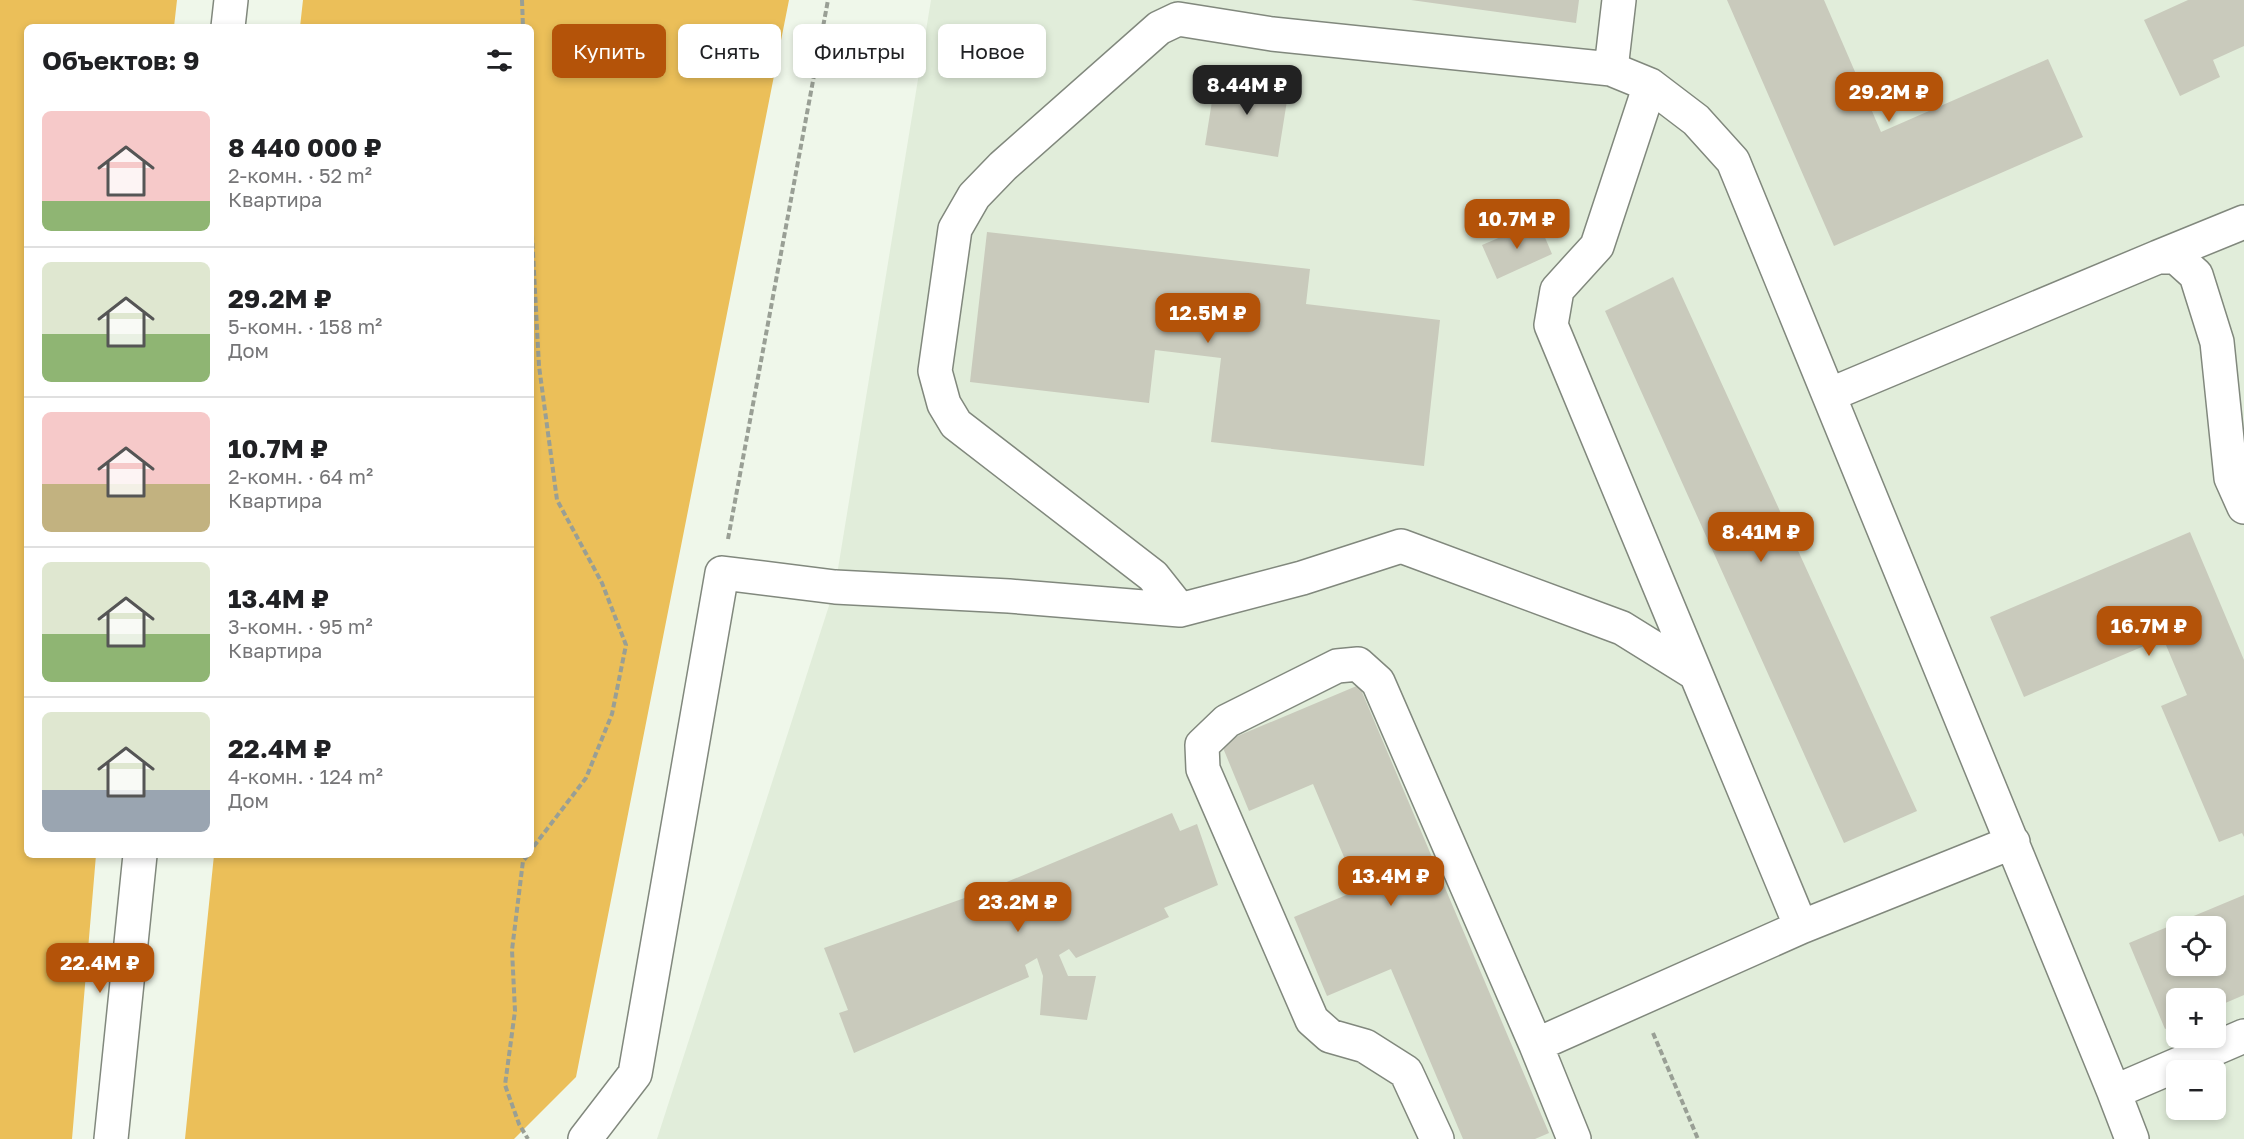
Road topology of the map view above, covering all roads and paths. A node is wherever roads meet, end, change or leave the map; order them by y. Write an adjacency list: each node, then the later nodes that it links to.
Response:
1 (231, 0): 6 (street)
2 (522, 0): 7 (path)
3 (828, 0): 15 (path)
4 (1619, 0): 8 (street)
5 (1179, 9): 8 (street); 16 (street)
6 (228, 24)
7 (523, 24)
8 (1611, 69): 9 (street)
9 (1650, 85): 13 (street); 17 (street)
10 (2244, 222): 11 (street)
11 (2158, 257): 13 (street); 14 (street)
12 (534, 272): 19 (path)
13 (1829, 395): 18 (street)
14 (2244, 507)
15 (722, 573): 16 (street); 29 (street)
16 (1180, 609): 17 (street)
17 (1696, 674): 22 (street)
18 (2013, 842): 22 (street); 26 (street)
19 (534, 846)
20 (140, 858): 27 (street)
21 (526, 858): 28 (path)
22 (1801, 927): 23 (street)
23 (1638, 999): 25 (street); 32 (path)
24 (2244, 1036): 26 (street)
25 (1536, 1045): 30 (street); 31 (street)
26 (2114, 1092): 33 (street)
27 (111, 1139)
28 (528, 1139)
29 (585, 1139)
30 (1437, 1139)
31 (1574, 1139)
32 (1698, 1139)
33 (2132, 1139)

